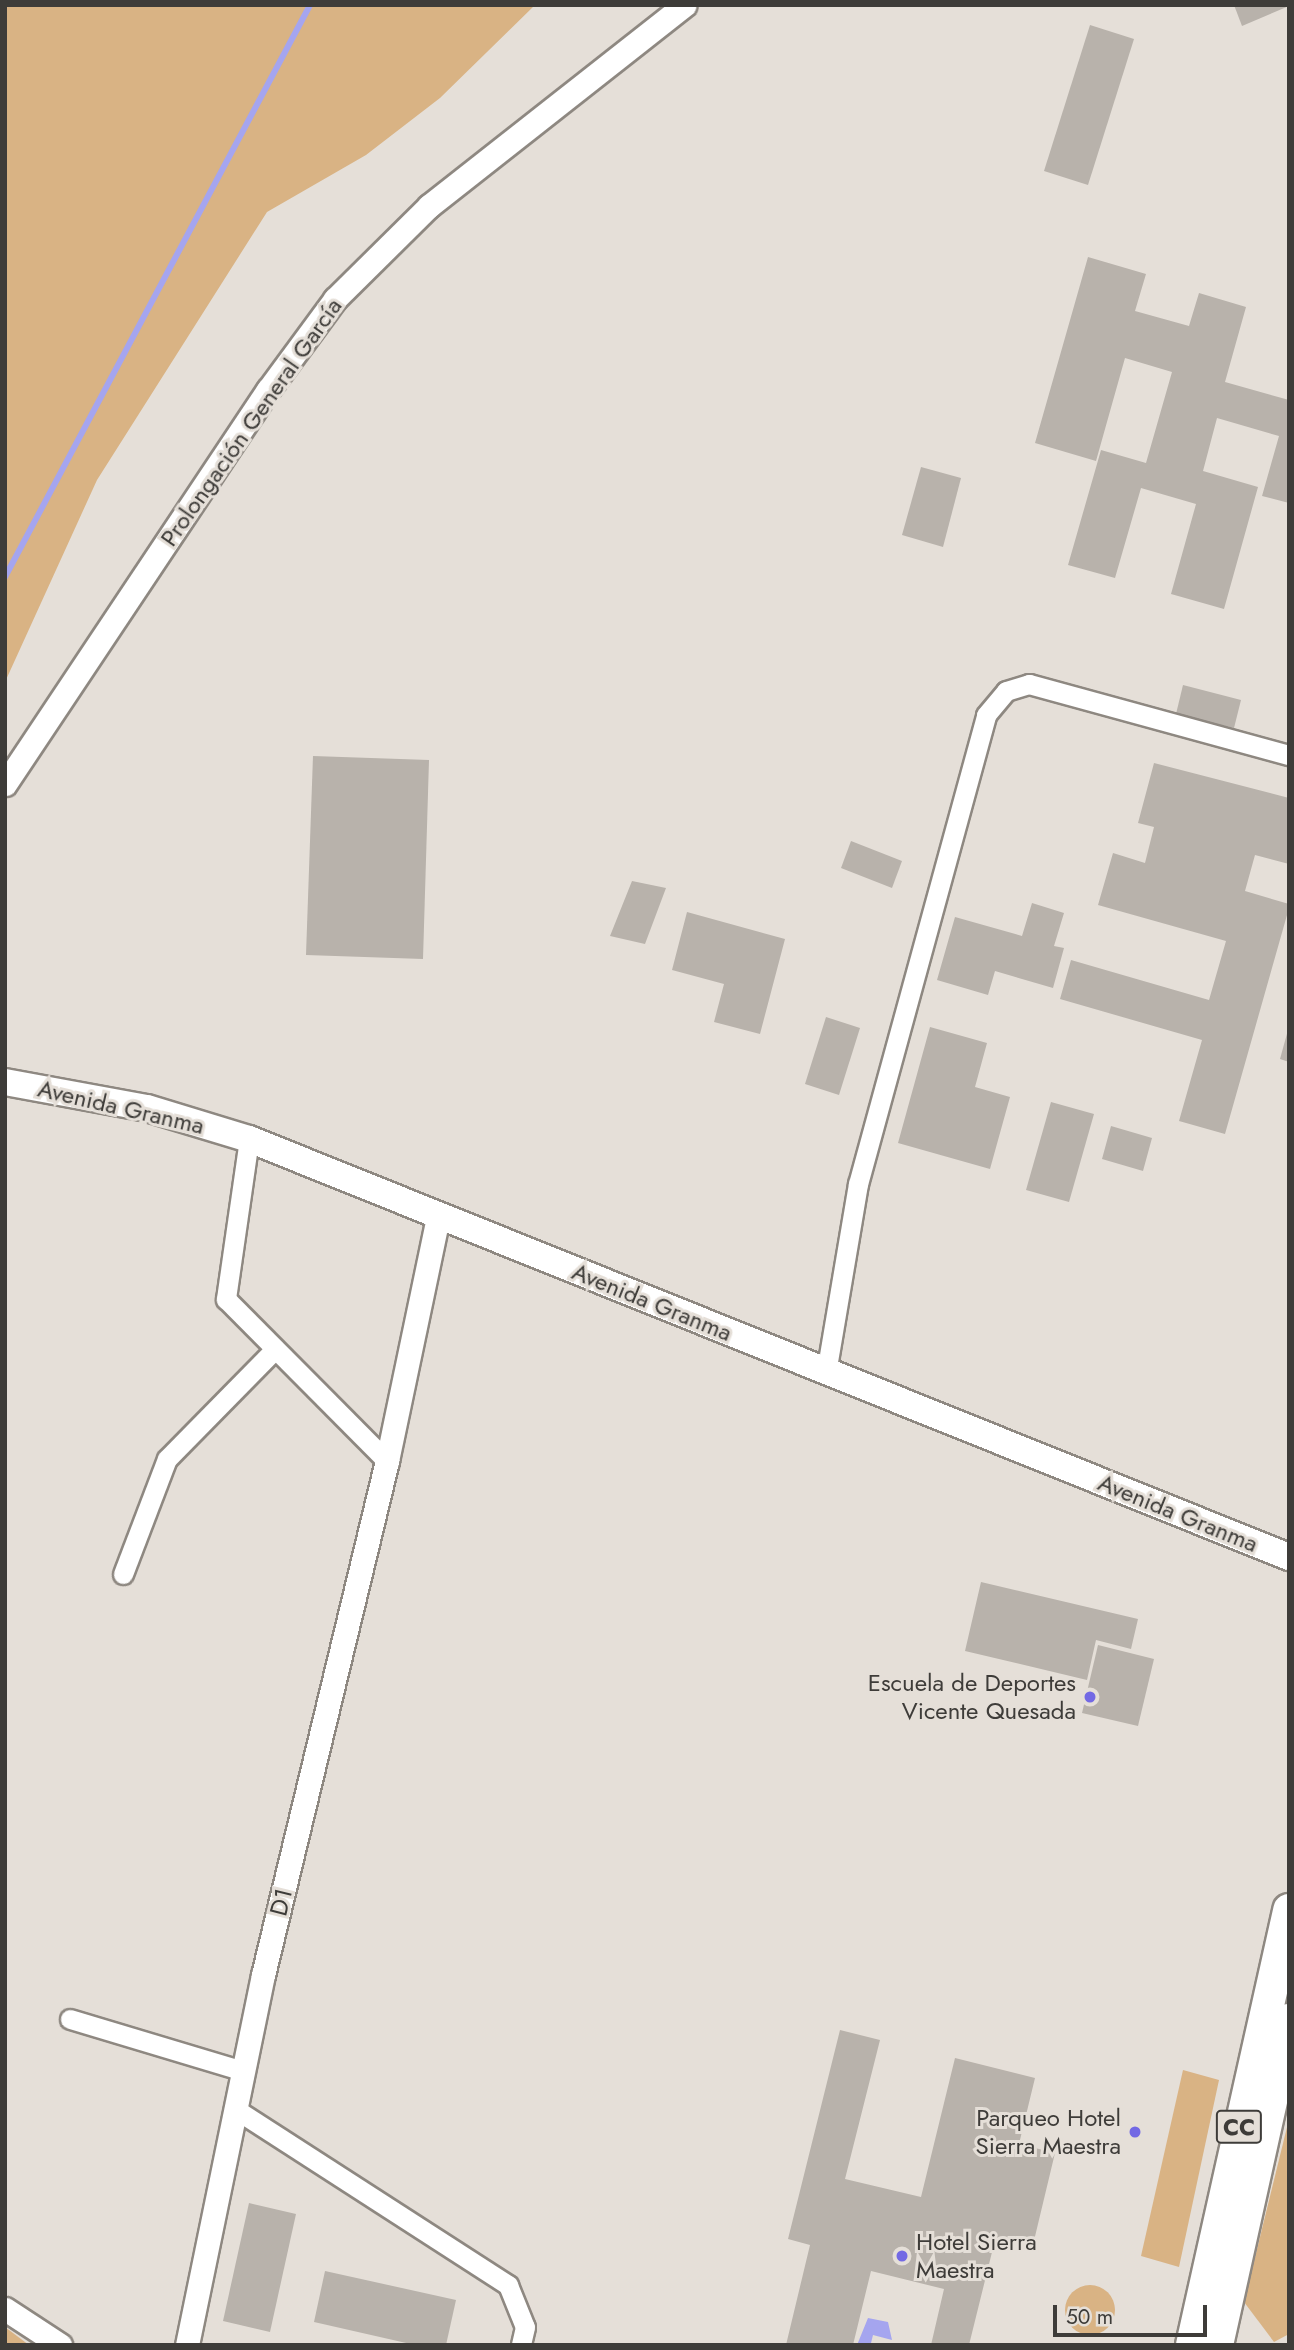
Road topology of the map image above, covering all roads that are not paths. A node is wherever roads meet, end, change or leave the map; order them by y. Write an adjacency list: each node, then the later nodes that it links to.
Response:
1 (684, 5): 3 (street, Prolongación General García)
2 (1289, 755): 8 (street)
3 (5, 784)
4 (5, 1082): 5 (main road, Avenida Granma)
5 (249, 1139): 6 (main road, Avenida Granma); 7 (street)
6 (438, 1216): 8 (main road, Avenida Granma); 9 (street, D1)
7 (275, 1349): 9 (street); 11 (street)
8 (826, 1373): 10 (main road, Avenida Granma)
9 (387, 1461): 15 (street, D1)
10 (1289, 1557)
11 (122, 1574)
12 (1289, 1910): 18 (highway, CC)
13 (70, 2019): 15 (street)
14 (1289, 2020): 18 (highway, CC)
15 (243, 2071): 16 (street, D1)
16 (235, 2109): 20 (street, D1); 21 (street)
17 (5, 2309): 19 (street)
18 (1211, 2338)
19 (60, 2345)
20 (187, 2345)
21 (521, 2345)

